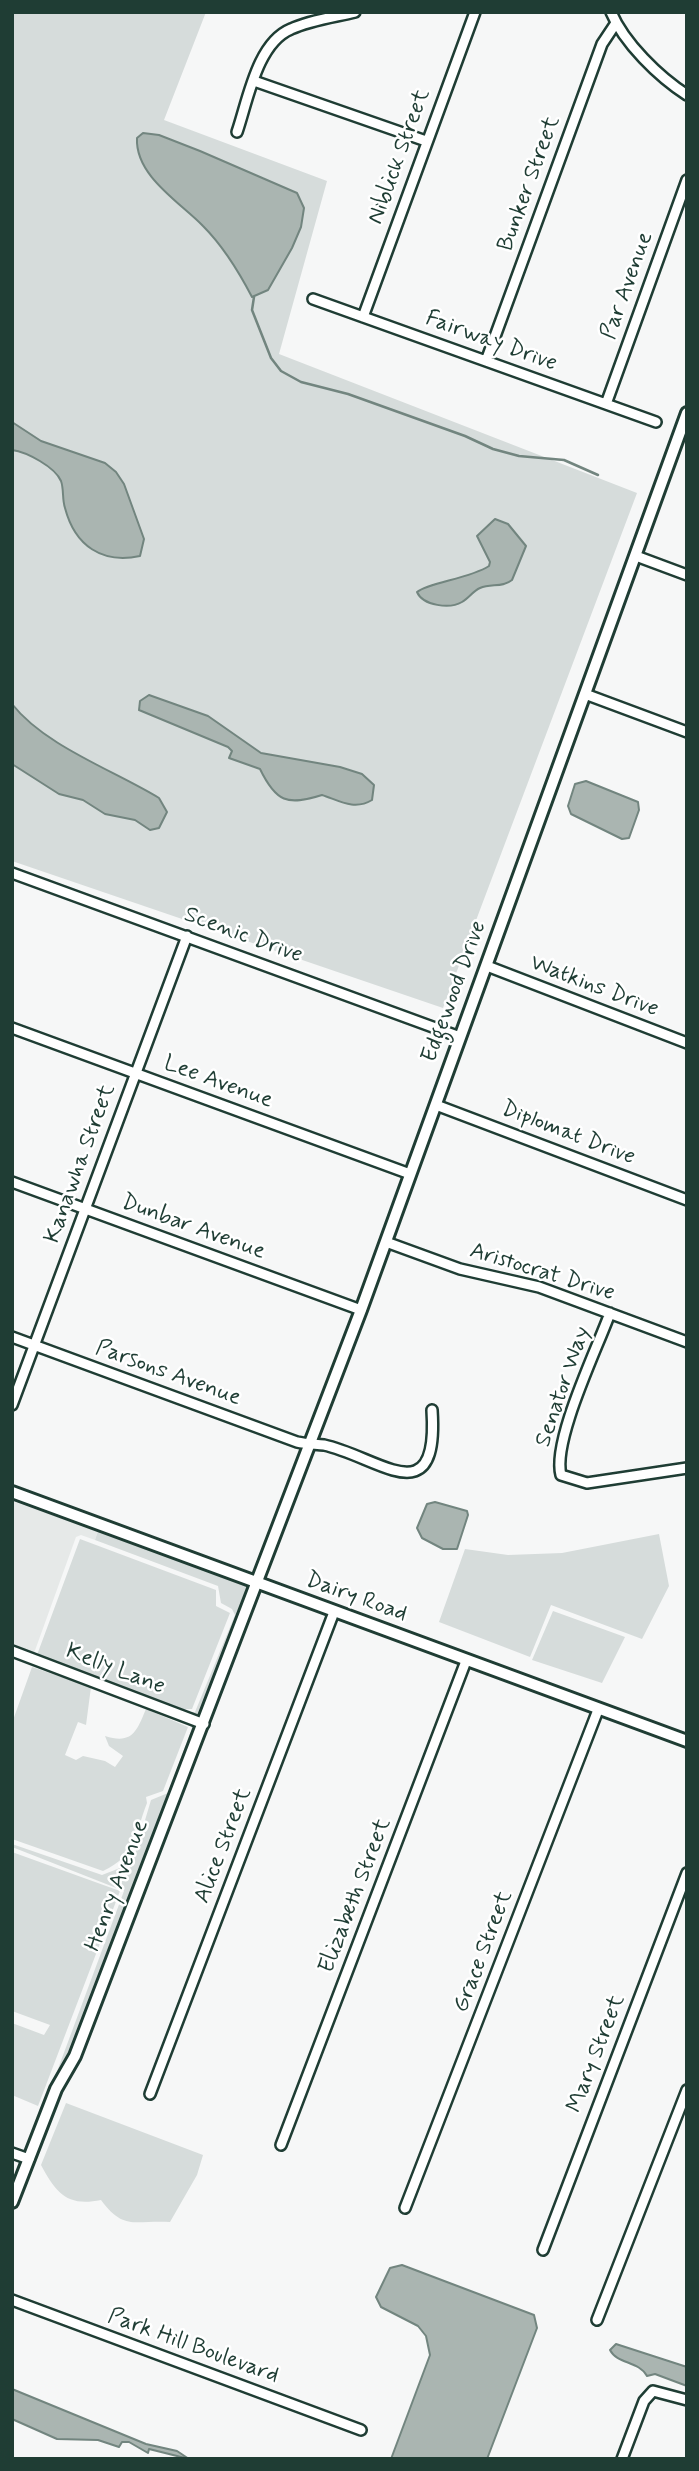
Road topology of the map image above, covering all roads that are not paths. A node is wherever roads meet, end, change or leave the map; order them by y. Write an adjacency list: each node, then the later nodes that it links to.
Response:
1 (355, 12): 5 (street)
2 (465, 12): 7 (street)
3 (475, 12): 7 (street, Niblick Street)
4 (611, 12): 6 (street)
5 (343, 13): 8 (street)
6 (615, 23): 9 (street); 15 (street, Bunker Street)
7 (469, 29): 11 (street, Niblick Street)
8 (254, 81): 10 (street); 11 (street)
9 (687, 95)
10 (237, 132)
11 (426, 141): 14 (street, Niblick Street)
12 (687, 180): 16 (street, Par Avenue)
13 (313, 299): 14 (street, Fairway Drive)
14 (363, 317): 15 (street, Fairway Drive)
15 (486, 361): 16 (street, Fairway Drive)
16 (606, 404): 18 (street, Fairway Drive)
17 (686, 416): 19 (street, Edgewood Drive)
18 (656, 422)
19 (636, 556): 20 (street); 21 (street, Edgewood Drive)
20 (687, 575)
21 (585, 694): 22 (street); 25 (street, Edgewood Drive)
22 (687, 732)
23 (12, 873): 24 (street, Scenic Drive)
24 (187, 936): 27 (street, Scenic Drive); 29 (street, Kanawha Street)
25 (487, 966): 27 (street, Edgewood Drive); 28 (street, Watkins Drive)
26 (12, 1028): 29 (street, Lee Avenue)
27 (460, 1037): 30 (street, Edgewood Drive)
28 (687, 1043)
29 (135, 1073): 31 (street, Lee Avenue); 34 (street, Kanawha Street)
30 (436, 1105): 31 (street, Edgewood Drive); 33 (street, Diplomat Drive)
31 (410, 1174): 35 (street, Edgewood Drive)
32 (12, 1182): 34 (street, Dunbar Avenue)
33 (687, 1200)
34 (84, 1209): 36 (street, Dunbar Avenue); 40 (street, Kanawha Street)
35 (386, 1242): 36 (street, Edgewood Drive); 37 (street, Aristocrat Drive)
36 (360, 1310): 43 (street, Edgewood Drive)
37 (610, 1312): 39 (street, Aristocrat Drive); 44 (street, Senator Way)
38 (12, 1337): 40 (street, Parsons Avenue)
39 (687, 1342)
40 (34, 1345): 41 (street, Kanawha Street); 43 (street, Parsons Avenue)
41 (12, 1405)
42 (432, 1410): 43 (street, Parsons Avenue)
43 (310, 1445): 46 (street, Edgewood Drive)
44 (687, 1468)
45 (12, 1492): 46 (street, Dairy Road)
46 (258, 1584): 47 (street, Dairy Road); 51 (street, Henry Avenue)
47 (334, 1612): 49 (street, Dairy Road); 55 (street, Alice Street)
48 (12, 1651): 51 (street, Kelly Lane)
49 (466, 1661): 50 (street, Dairy Road); 56 (street, Elizabeth Street)
50 (598, 1710): 52 (street, Dairy Road); 60 (street, Grace Street)
51 (204, 1724): 58 (street, Henry Avenue)
52 (687, 1741)
53 (687, 1873): 61 (street, Mary Street)
54 (687, 2090): 63 (street)
55 (150, 2094)
56 (281, 2145)
57 (12, 2153): 58 (street)
58 (29, 2159): 59 (street, Henry Avenue)
59 (12, 2202)
60 (405, 2208)
61 (543, 2250)
62 (12, 2300): 65 (street, Park Hill Boulevard)
63 (597, 2320)
64 (687, 2400): 66 (street)
65 (361, 2430)
66 (622, 2459)

